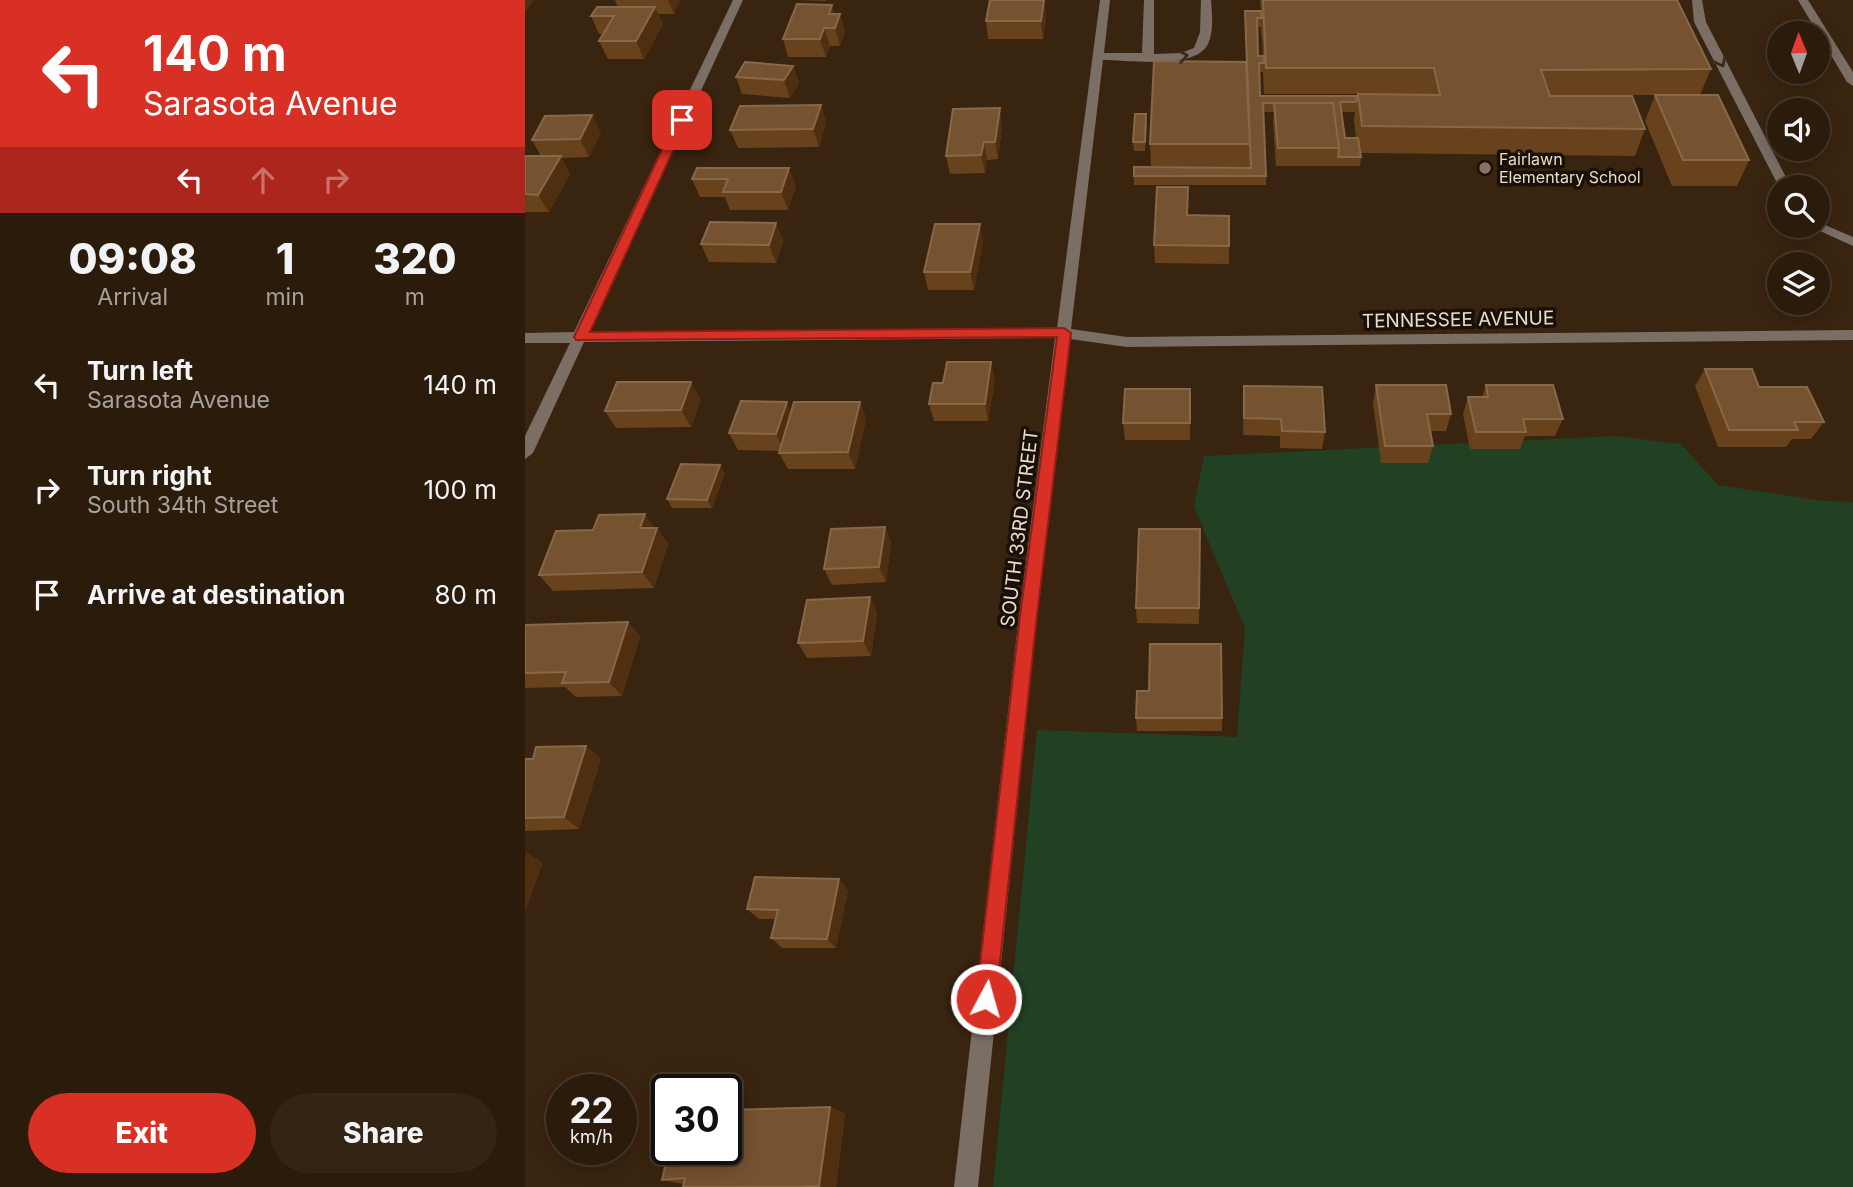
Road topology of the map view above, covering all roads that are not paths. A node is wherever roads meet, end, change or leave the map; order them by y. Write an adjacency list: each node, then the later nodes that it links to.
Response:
1 (738, 0): 15 (street)
2 (1105, 0): 7 (street, SOUTH 33RD STREET)
3 (1149, 0): 8 (street)
4 (1206, 0): 8 (street, one-way to 4)
5 (1697, 0): 10 (street, one-way to 10)
6 (1803, 0): 9 (street)
7 (1099, 56): 8 (street); 13 (street, SOUTH 33RD STREET)
8 (1148, 57)
9 (1853, 82)
10 (1779, 175)
11 (1830, 232): 12 (street)
12 (1853, 242)
13 (1064, 333): 14 (street, TENNESSEE AVENUE); 15 (street, TENNESSEE AVENUE); 18 (street, SOUTH 33RD STREET)
14 (1853, 335)
15 (581, 337): 16 (street, TENNESSEE AVENUE); 17 (street)
16 (525, 338)
17 (525, 453)
18 (966, 1187)

